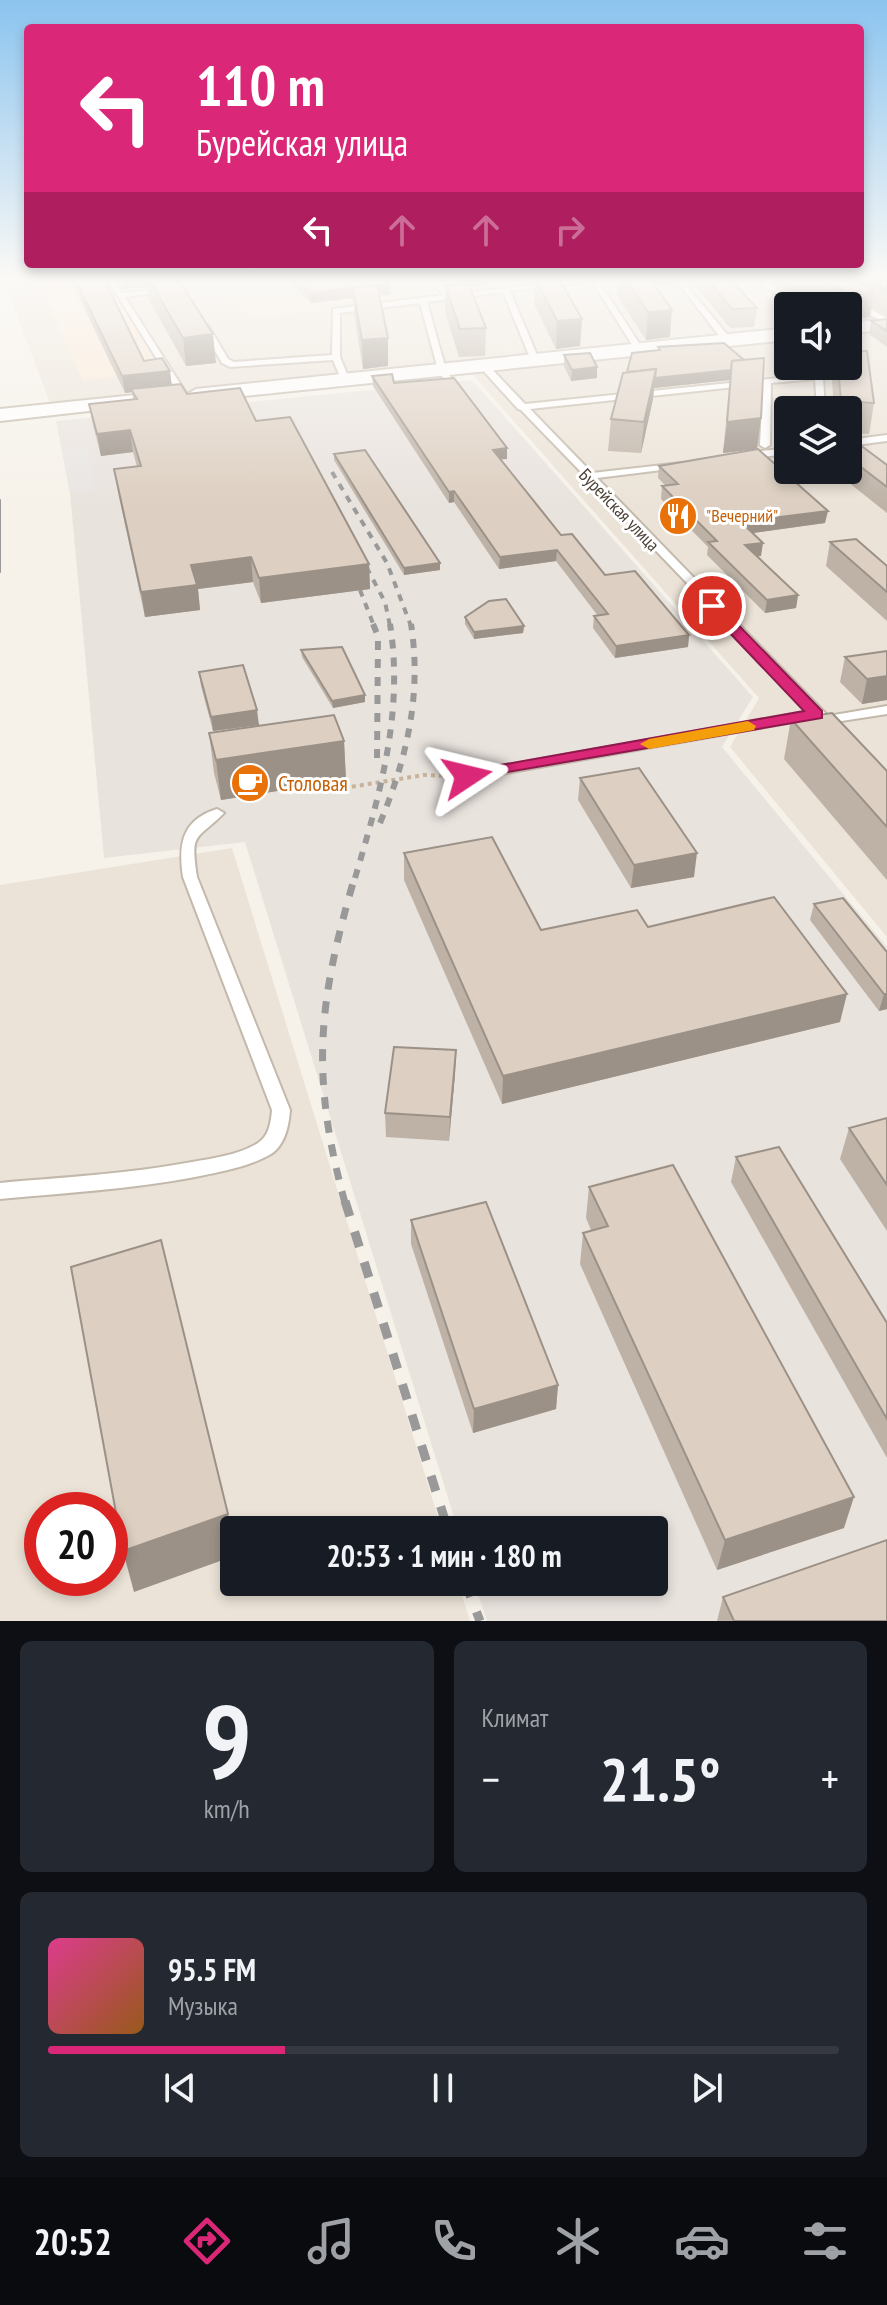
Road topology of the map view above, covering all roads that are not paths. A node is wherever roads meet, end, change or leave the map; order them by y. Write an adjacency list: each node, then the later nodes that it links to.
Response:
1 (148, 355): 13 (lane)
2 (221, 355): 6 (lane)
3 (440, 355): 9 (lane)
4 (533, 355): 7 (lane)
5 (586, 355): 7 (street)
6 (336, 357): 10 (lane)
7 (535, 360): 8 (street)
8 (483, 365): 9 (street); 14 (lane, Бурейская улица)
9 (446, 376): 10 (street)
10 (345, 379): 13 (street)
11 (777, 380): 12 (lane)
12 (767, 381): 14 (lane); 18 (lane)
13 (168, 398): 15 (street)
14 (521, 407): 24 (lane, Бурейская улица)
15 (0, 415)
16 (887, 438): 17 (lane)
17 (862, 442)
18 (765, 445)
19 (862, 452): 21 (lane)
20 (774, 453): 22 (lane)
21 (868, 455)
22 (726, 459)
23 (695, 463): 24 (lane)
24 (587, 476): 26 (lane, Бурейская улица)
25 (887, 710): 26 (lane)
26 (820, 717): 27 (lane, Бурейская улица); 28 (lane)
27 (846, 741)
28 (467, 776)
29 (217, 813): 30 (lane)
30 (0, 1191)

